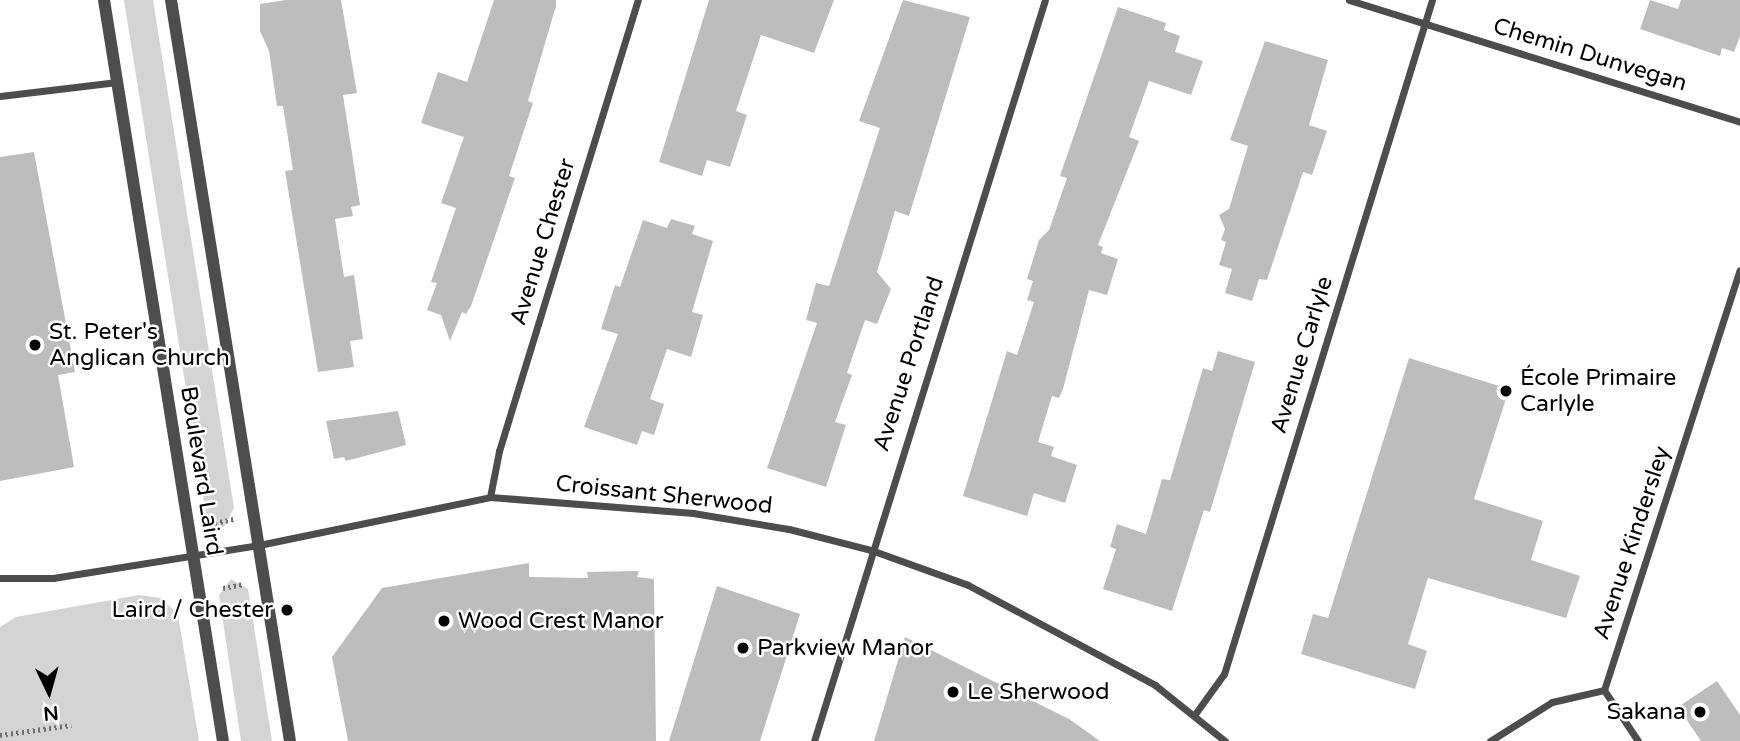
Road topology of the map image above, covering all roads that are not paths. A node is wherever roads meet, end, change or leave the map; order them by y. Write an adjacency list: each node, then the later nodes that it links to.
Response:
1 (104, 0): 8 (street, Boulevard Laird)
2 (171, 0): 13 (street, Boulevard Laird)
3 (638, 0): 12 (street, Avenue Chester)
4 (1045, 0): 14 (street, Avenue Portland)
5 (1349, 0): 7 (street, Chemin Dunvegan)
6 (1432, 0): 7 (street, Avenue Carlyle)
7 (1424, 24): 10 (street, Chemin Dunvegan); 18 (street, Avenue Carlyle)
8 (117, 82): 9 (street); 15 (street, Boulevard Laird)
9 (0, 96)
10 (1740, 122)
11 (1740, 270): 17 (street, Avenue Kindersley)
12 (490, 497): 13 (street, Croissant Sherwood); 14 (street, Croissant Sherwood)
13 (259, 545): 15 (street, Croissant Sherwood); 20 (street, Boulevard Laird)
14 (871, 550): 18 (street, Croissant Sherwood); 21 (street, Avenue Portland)
15 (193, 555): 16 (street, Croissant Sherwood); 19 (street, Boulevard Laird)
16 (0, 578)
17 (1604, 690): 23 (street); 24 (street)
18 (1195, 714): 22 (street, Croissant Sherwood)
19 (223, 741)
20 (290, 741)
21 (814, 741)
22 (1225, 741)
23 (1490, 741)
24 (1638, 741)

